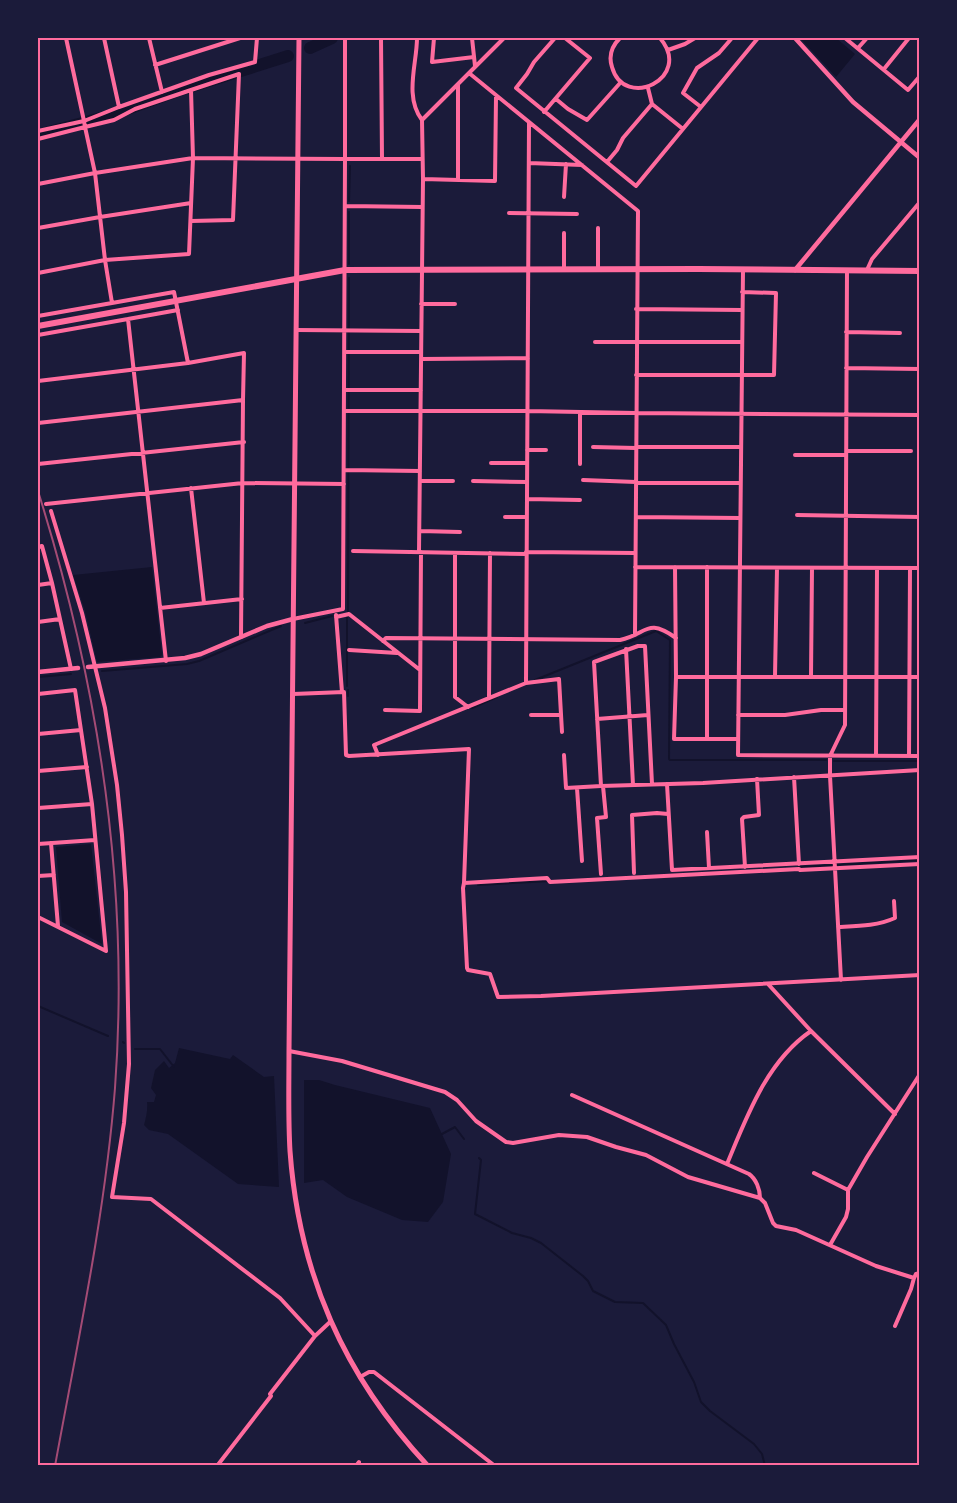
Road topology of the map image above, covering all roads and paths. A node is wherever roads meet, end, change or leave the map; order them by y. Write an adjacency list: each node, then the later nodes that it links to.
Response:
1 (66, 38): 46 (street)
2 (104, 38): 41 (street)
3 (149, 38): 27 (street)
4 (240, 38): 27 (street)
5 (257, 38): 36 (street)
6 (299, 38): 54 (main road)
7 (345, 38): 55 (street)
8 (381, 38): 56 (street)
9 (417, 38): 44 (street)
10 (434, 38): 26 (street)
11 (472, 38): 26 (street)
12 (504, 38): 28 (street)
13 (555, 38): 42 (street)
14 (565, 38): 38 (street)
15 (620, 38): 32 (street)
16 (660, 38): 25 (street)
17 (695, 38): 25 (street)
18 (732, 38): 40 (street)
19 (758, 38): 40 (street)
20 (795, 38): 50 (street)
21 (845, 38): 24 (street)
22 (867, 38): 24 (street)
23 (909, 38): 29 (street)
24 (858, 48): 29 (street)
25 (668, 50): 34 (street)
26 (474, 57): 28 (street)
27 (155, 65): 36 (street)
28 (475, 66): 30 (street)
29 (884, 69): 31 (street)
30 (469, 73): 33 (street); 37 (street)
31 (920, 76)
32 (621, 81): 34 (street); 38 (street)
33 (458, 84): 44 (street); 64 (street)
34 (648, 87): 39 (street)
35 (190, 90): 41 (street); 51 (street); 53 (street)
36 (162, 92): 41 (street)
37 (496, 96): 45 (street); 64 (street)
38 (556, 99): 42 (street)
39 (652, 104): 47 (street); 58 (street)
40 (701, 107): 47 (street)
41 (121, 111): 46 (street); 46 (street)
42 (544, 112): 58 (street)
43 (920, 119): 50 (street)
44 (422, 120): 57 (street)
45 (529, 122): 59 (street); 61 (street)
46 (84, 124): 48 (street); 49 (street); 62 (street)
47 (682, 129): 58 (street)
48 (38, 131)
49 (38, 139)
50 (900, 142): 52 (street); 87 (street)
51 (193, 158): 53 (street); 62 (street); 68 (street)
52 (920, 158)
53 (236, 159): 54 (street); 75 (street)
54 (298, 159): 55 (street); 92 (main road)
55 (345, 159): 56 (street); 69 (street)
56 (382, 159): 57 (street)
57 (422, 159): 63 (street)
58 (606, 162)
59 (529, 164): 60 (street); 72 (street)
60 (566, 164): 61 (street); 66 (street)
61 (582, 165): 85 (street)
62 (95, 173): 65 (street); 74 (street)
63 (423, 179): 64 (street); 70 (street)
64 (458, 180)
65 (38, 184)
66 (564, 197)
67 (920, 202): 89 (street)
68 (191, 203): 74 (street); 75 (street)
69 (346, 206): 70 (street); 83 (street)
70 (422, 207): 80 (street)
71 (509, 213): 72 (street)
72 (529, 213): 73 (street); 81 (street)
73 (577, 214)
74 (100, 217): 76 (street); 79 (street)
75 (191, 221): 79 (street)
76 (38, 228)
77 (598, 228): 84 (street)
78 (564, 233): 82 (street)
79 (105, 260): 91 (street); 95 (street)
80 (422, 269): 81 (main road); 83 (main road); 96 (street)
81 (529, 269): 82 (main road); 115 (street)
82 (564, 269): 84 (main road)
83 (345, 270): 92 (main road); 105 (street)
84 (598, 270): 85 (main road)
85 (637, 270): 86 (main road); 99 (street)
86 (743, 270): 87 (main road); 93 (street)
87 (795, 270): 88 (main road)
88 (847, 270): 89 (main road); 107 (street)
89 (866, 270): 90 (main road)
90 (920, 271)
91 (38, 273)
92 (297, 278): 94 (main road); 104 (main road)
93 (742, 292): 100 (street); 122 (street)
94 (174, 302): 95 (street); 98 (street); 103 (main road)
95 (112, 303): 101 (street)
96 (421, 304): 97 (street); 106 (street)
97 (455, 304)
98 (178, 309): 102 (street); 117 (street)
99 (636, 309): 100 (street); 111 (street)
100 (742, 310): 112 (street)
101 (38, 316)
102 (128, 319): 109 (street); 120 (street)
103 (38, 326)
104 (296, 330): 105 (street); 157 (main road)
105 (348, 330): 106 (street); 113 (street)
106 (421, 331): 114 (street)
107 (846, 332): 108 (street); 118 (street)
108 (900, 333)
109 (38, 335)
110 (595, 342): 111 (street)
111 (636, 342): 112 (street); 121 (street)
112 (742, 342): 122 (street)
113 (348, 352): 114 (street); 124 (street)
114 (421, 352): 116 (street)
115 (528, 358): 116 (street); 128 (street)
116 (421, 359): 125 (street)
117 (188, 363): 120 (street); 126 (street)
118 (846, 368): 119 (street); 133 (street)
119 (920, 369)
120 (133, 370): 123 (street); 129 (street)
121 (636, 375): 122 (street); 132 (street)
122 (742, 376): 134 (street)
123 (38, 381)
124 (347, 390): 125 (street); 127 (street)
125 (421, 390): 130 (street)
126 (243, 399): 129 (street); 137 (street)
127 (347, 411): 130 (street); 151 (street)
128 (527, 411): 130 (street); 131 (street); 141 (street)
129 (138, 412): 136 (street); 144 (street)
130 (422, 412): 152 (street)
131 (580, 412): 132 (street); 149 (street)
132 (636, 413): 134 (street); 139 (street)
133 (846, 413): 134 (street); 135 (street); 145 (street)
134 (741, 414): 140 (street)
135 (920, 415)
136 (38, 423)
137 (244, 442): 144 (street); 160 (street)
138 (593, 447): 139 (street)
139 (636, 447): 140 (street); 159 (street)
140 (741, 447): 162 (street)
141 (527, 450): 142 (street); 148 (street)
142 (546, 450)
143 (912, 451): 145 (street)
144 (143, 453): 150 (street); 164 (street)
145 (846, 453): 146 (street); 170 (street)
146 (795, 455)
147 (490, 463): 148 (street)
148 (527, 463): 158 (street)
149 (580, 464)
150 (38, 465)
151 (347, 470): 152 (street); 161 (street)
152 (420, 471): 154 (street)
153 (583, 480): 159 (street)
154 (420, 481): 155 (street); 176 (street)
155 (453, 481)
156 (474, 481): 158 (street)
157 (294, 482): 160 (street); 161 (street); 203 (main road)
158 (527, 482): 165 (street)
159 (636, 482): 162 (street); 173 (street)
160 (243, 483): 163 (street); 197 (street)
161 (344, 483): 200 (street)
162 (740, 483): 175 (street)
163 (191, 488): 164 (street); 198 (street)
164 (147, 493): 167 (street); 199 (street)
165 (527, 500): 166 (street); 172 (street)
166 (580, 500)
167 (46, 504)
168 (51, 511): 219 (street)
169 (797, 515): 170 (street)
170 (846, 516): 174 (street); 191 (street)
171 (505, 517): 172 (street)
172 (527, 517): 183 (street)
173 (636, 517): 175 (street); 184 (street)
174 (920, 517)
175 (740, 518): 188 (street)
176 (420, 531): 177 (street); 180 (street)
177 (460, 532)
178 (38, 547): 195 (street)
179 (353, 551): 180 (street)
180 (420, 552): 181 (street); 207 (street)
181 (455, 553): 182 (street); 208 (street)
182 (490, 553): 183 (street); 210 (street)
183 (526, 553): 184 (street); 211 (street)
184 (635, 553): 185 (street)
185 (635, 567): 186 (street); 205 (street)
186 (675, 567): 187 (street); 209 (street)
187 (707, 567): 188 (street); 224 (street)
188 (740, 567): 189 (street); 225 (street)
189 (777, 568): 190 (street); 226 (street)
190 (812, 568): 191 (street); 228 (street)
191 (845, 568): 192 (street); 229 (street)
192 (877, 568): 193 (street); 230 (street)
193 (910, 568): 194 (street); 231 (street)
194 (920, 568)
195 (52, 583): 196 (street); 202 (street)
196 (38, 585)
197 (242, 599): 198 (street); 206 (street)
198 (204, 603): 199 (street)
199 (160, 608): 217 (street)
200 (336, 611): 201 (street); 203 (street)
201 (336, 616): 212 (street); 234 (street)
202 (60, 619): 204 (street); 221 (street)
203 (293, 619): 206 (street); 236 (main road)
204 (38, 622)
205 (634, 636): 209 (street); 211 (street); 213 (street)
206 (241, 637): 217 (street)
207 (420, 638): 208 (street); 212 (street); 222 (street)
208 (454, 638): 210 (street); 238 (street)
209 (676, 638): 227 (street)
210 (490, 639): 211 (street); 237 (street)
211 (526, 640): 233 (street)
212 (383, 641): 216 (street)
213 (638, 646): 214 (street); 243 (street)
214 (626, 649): 245 (street); 246 (street)
215 (350, 650): 216 (street)
216 (398, 653): 222 (street)
217 (166, 661): 219 (street)
218 (88, 667): 219 (street)
219 (96, 667): 309 (street)
220 (78, 668): 221 (street)
221 (71, 669): 223 (street)
222 (420, 671): 239 (street)
223 (38, 672)
224 (706, 676): 225 (street); 227 (street); 250 (street)
225 (739, 676): 226 (street); 244 (street)
226 (776, 676): 228 (street)
227 (676, 677): 250 (street)
228 (811, 677): 229 (street)
229 (844, 677): 230 (street); 240 (street)
230 (877, 677): 231 (street); 255 (street)
231 (909, 677): 232 (street); 256 (street)
232 (920, 677)
233 (528, 682): 237 (street); 242 (street)
234 (342, 692): 236 (street); 252 (street)
235 (38, 694): 247 (street)
236 (293, 694): 296 (main road)
237 (489, 698): 238 (street)
238 (468, 707): 252 (street)
239 (385, 710)
240 (845, 710): 244 (street); 254 (street)
241 (531, 715): 242 (street)
242 (561, 715): 248 (street)
243 (648, 715): 245 (street); 264 (street)
244 (738, 715): 251 (street)
245 (630, 717): 246 (street); 266 (street)
246 (597, 719): 267 (street)
247 (81, 730): 249 (street); 258 (street)
248 (562, 732)
249 (38, 734)
250 (707, 739): 251 (street)
251 (738, 740): 254 (street)
252 (378, 755): 287 (street)
253 (564, 755): 268 (street)
254 (830, 756): 255 (street); 261 (street)
255 (876, 756): 256 (street)
256 (909, 756): 257 (street)
257 (920, 756)
258 (87, 767): 260 (street); 269 (street)
259 (920, 770): 261 (street)
260 (38, 771)
261 (830, 776): 262 (street); 280 (street)
262 (794, 777): 263 (street); 278 (street)
263 (757, 779): 265 (street); 281 (street)
264 (652, 784): 265 (street); 266 (street)
265 (667, 784): 271 (street)
266 (633, 785): 267 (street)
267 (602, 786): 268 (street); 284 (street)
268 (577, 788): 277 (street)
269 (92, 804): 270 (street); 273 (street)
270 (38, 808)
271 (669, 814): 282 (street); 283 (street)
272 (707, 832): 282 (street)
273 (95, 840): 274 (street); 290 (street)
274 (51, 843): 275 (street); 285 (street)
275 (38, 844)
276 (920, 857): 280 (street)
277 (582, 861)
278 (799, 864): 280 (street); 281 (street)
279 (920, 864): 280 (street)
280 (835, 865): 287 (street); 291 (street)
281 (745, 867): 282 (street)
282 (709, 868)
283 (634, 873)
284 (601, 874)
285 (54, 875): 286 (street); 290 (street)
286 (38, 876)
287 (464, 883): 294 (street)
288 (894, 901): 291 (street)
289 (38, 917): 290 (street)
290 (57, 926)
291 (838, 927): 293 (street)
292 (920, 975): 293 (street)
293 (841, 980): 294 (street)
294 (767, 983): 295 (street)
295 (811, 1031): 299 (street); 300 (street)
296 (289, 1051): 303 (street); 307 (main road)
297 (920, 1074): 299 (street)
298 (572, 1095): 300 (street)
299 (895, 1114): 302 (street)
300 (727, 1164): 303 (street)
301 (814, 1173): 302 (street)
302 (848, 1190): 304 (street)
303 (760, 1198): 304 (street)
304 (830, 1245): 306 (street)
305 (920, 1273): 306 (street)
306 (914, 1278): 308 (street)
307 (330, 1322): 309 (street); 310 (main road)
308 (895, 1326)
309 (315, 1336): 312 (street)
310 (360, 1377): 311 (main road); 313 (street)
311 (426, 1465)
312 (218, 1466)
313 (495, 1466)

